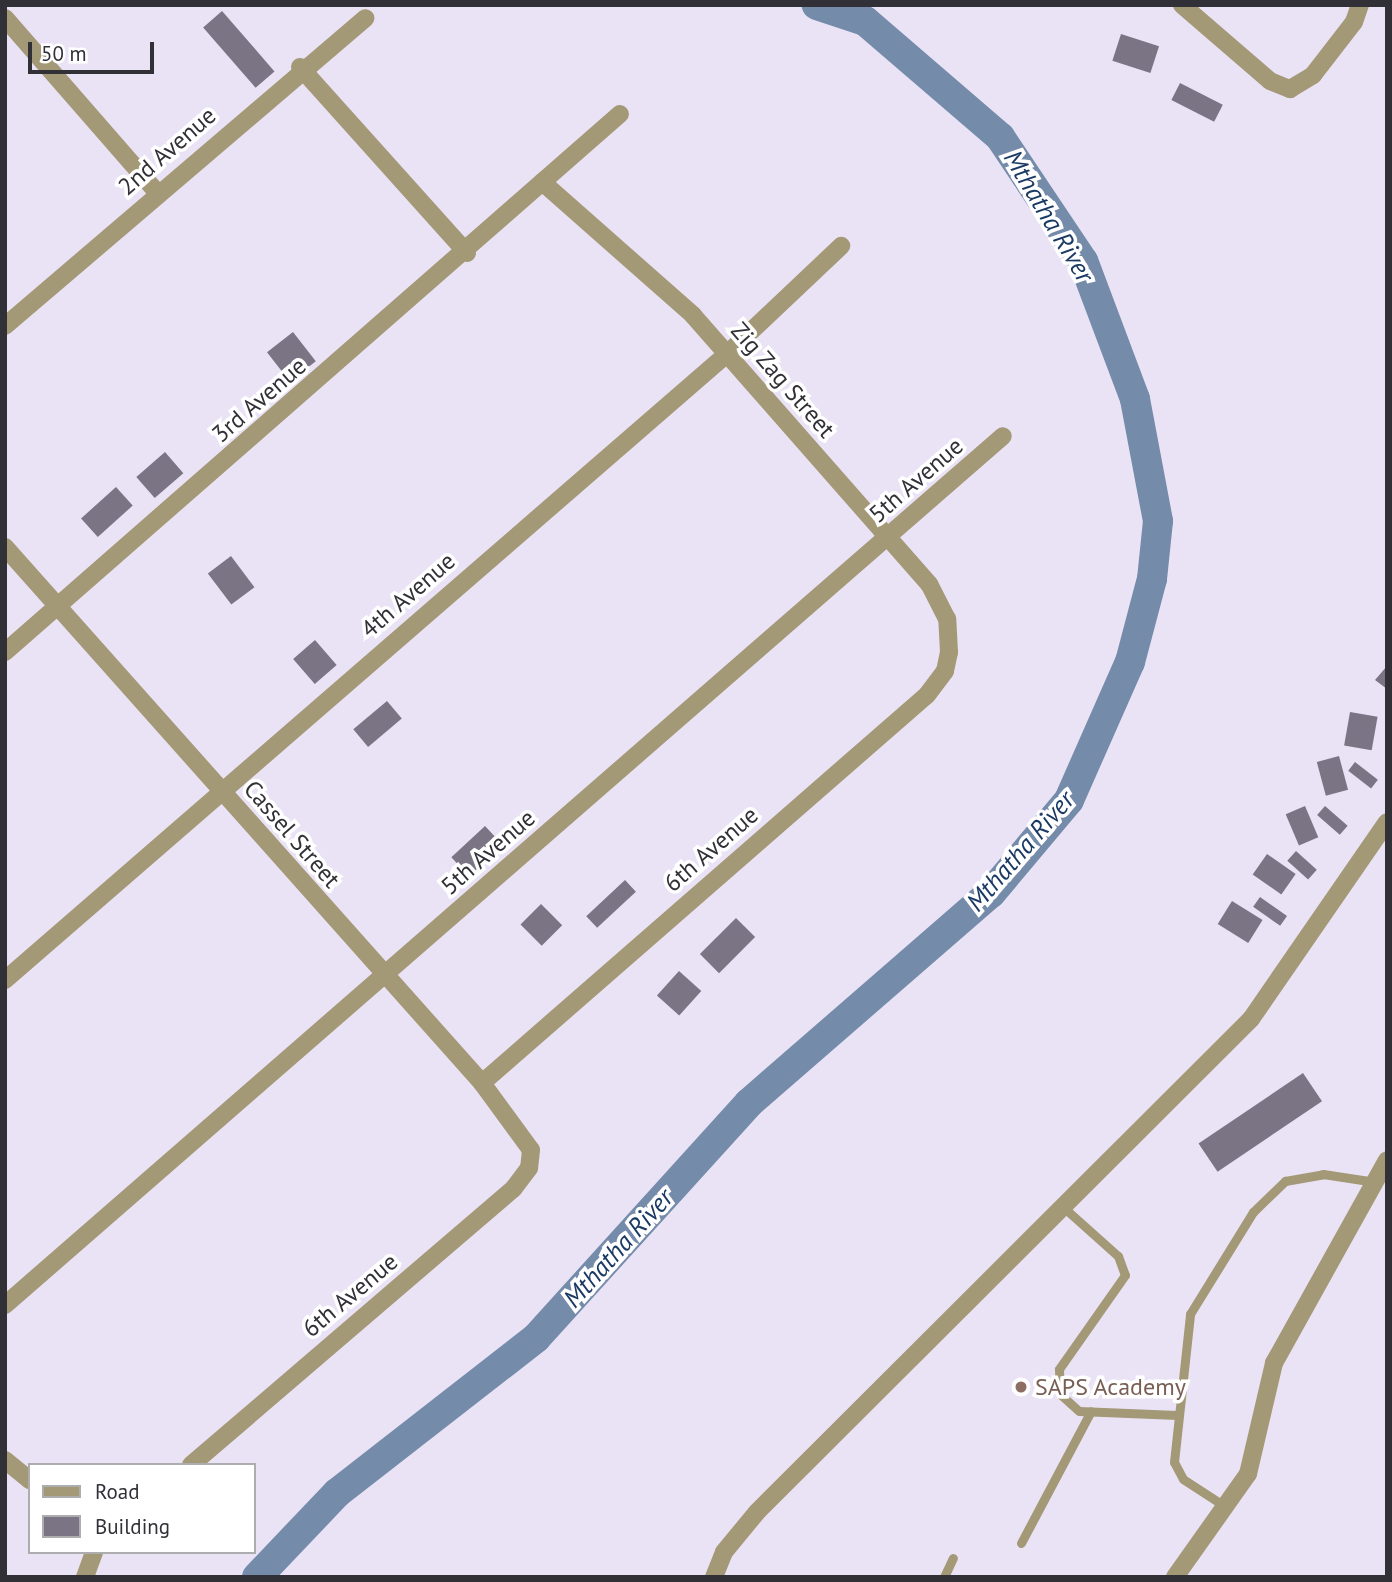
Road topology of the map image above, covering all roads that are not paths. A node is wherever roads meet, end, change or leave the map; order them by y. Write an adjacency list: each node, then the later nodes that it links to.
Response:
1 (1182, 5): 2 (street)
2 (1360, 5)
3 (5, 18): 8 (street)
4 (365, 18): 5 (street, 2nd Avenue)
5 (300, 67): 8 (street, 2nd Avenue); 10 (street)
6 (620, 114): 7 (street, 3rd Avenue)
7 (542, 182): 10 (street, 3rd Avenue); 12 (street, Zig Zag Street)
8 (157, 192): 11 (street, 2nd Avenue)
9 (841, 246): 12 (street, 4th Avenue)
10 (467, 253): 16 (street, 3rd Avenue)
11 (5, 326)
12 (727, 354): 14 (street, Zig Zag Street); 19 (street, 4th Avenue)
13 (1003, 436): 14 (street, 5th Avenue)
14 (888, 537): 17 (street, Zig Zag Street); 21 (street, 5th Avenue)
15 (5, 547): 16 (street, Cassel Street)
16 (56, 607): 18 (street, 3rd Avenue); 19 (street, Cassel Street)
17 (950, 639): 23 (street, 6th Avenue)
18 (5, 652)
19 (221, 788): 21 (street, Cassel Street); 22 (street, 4th Avenue)
20 (1387, 822): 27 (street)
21 (382, 976): 23 (street, Cassel Street); 28 (street, 5th Avenue)
22 (5, 980)
23 (482, 1083): 24 (street, Cassel Street)
24 (532, 1157): 32 (street, 6th Avenue)
25 (1387, 1160): 26 (street)
26 (1375, 1182): 30 (lane); 34 (street)
27 (1062, 1206): 29 (lane); 39 (street)
28 (5, 1305)
29 (1091, 1411): 30 (lane); 35 (lane)
30 (1177, 1415): 34 (lane)
31 (5, 1460): 33 (street)
32 (193, 1463)
33 (28, 1478)
34 (1226, 1507): 41 (street)
35 (1021, 1543)
36 (93, 1554): 38 (street)
37 (953, 1558): 40 (lane)
38 (85, 1577)
39 (714, 1577)
40 (944, 1577)
41 (1175, 1577)

